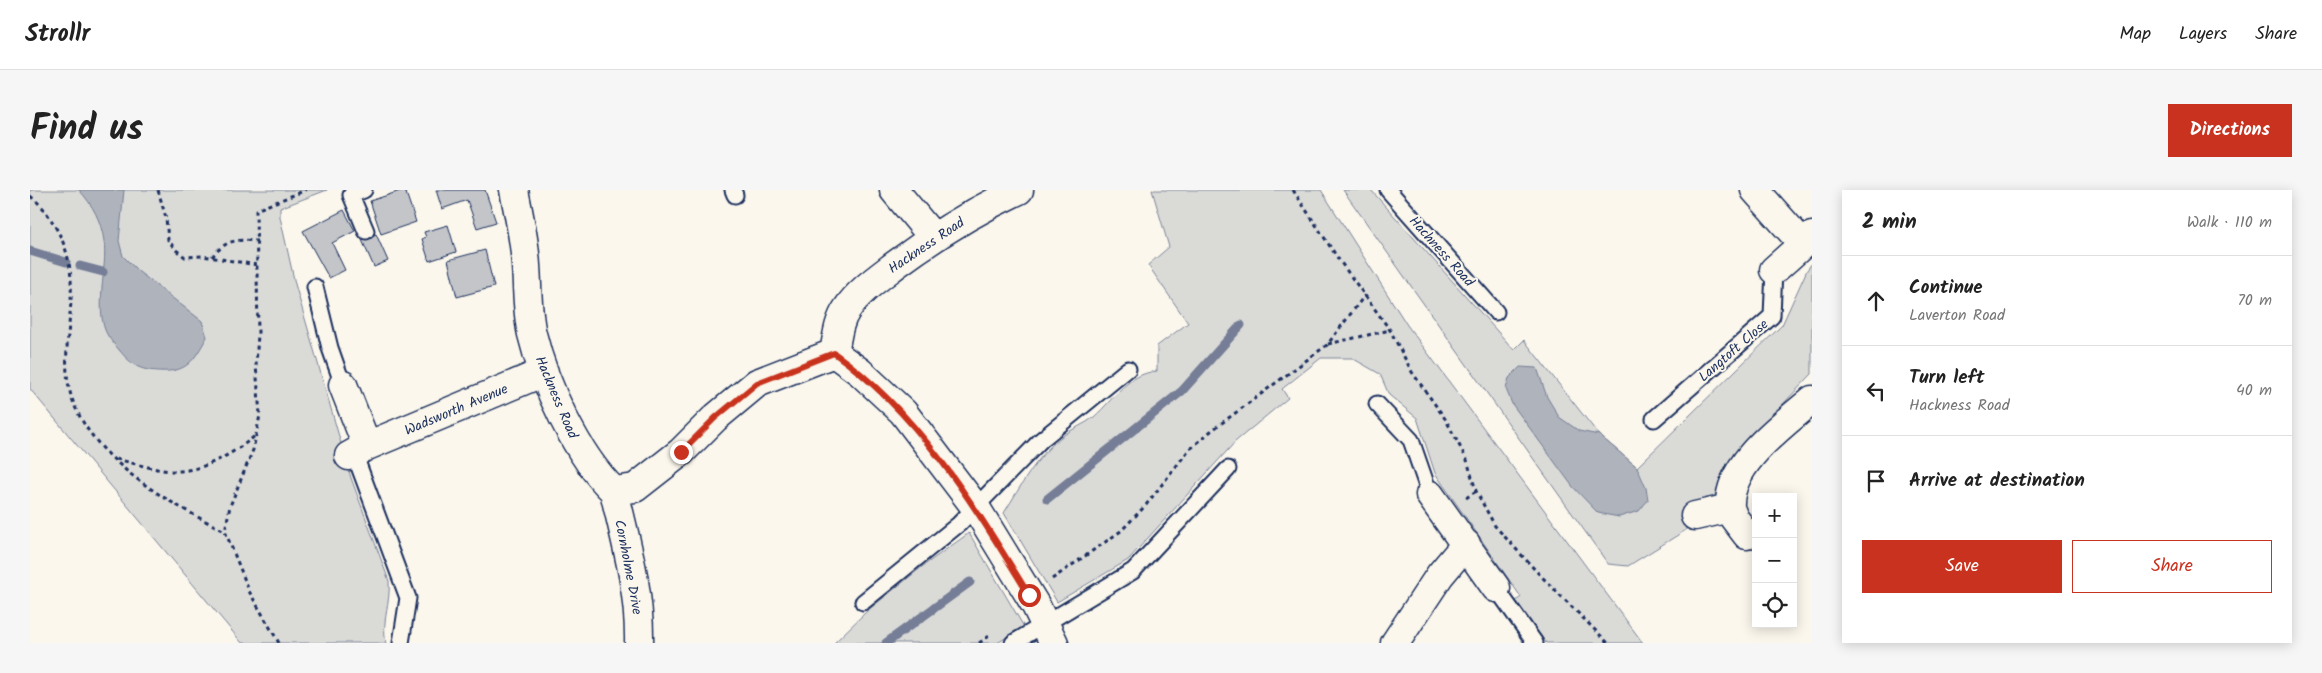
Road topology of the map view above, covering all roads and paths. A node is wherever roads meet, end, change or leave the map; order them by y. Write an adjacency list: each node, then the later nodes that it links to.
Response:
1 (158, 190): 15 (path)
2 (306, 190): 14 (path)
3 (364, 190): 11 (lane)
4 (514, 190): 25 (street, Hackness Road)
5 (894, 190): 12 (street)
6 (1019, 190): 12 (street, Hackness Road)
7 (1293, 190): 19 (path)
8 (1388, 190): 20 (lane, Hachness Road)
9 (1755, 190): 13 (street, Langtoft Close)
10 (30, 196): 32 (path)
11 (366, 231)
12 (933, 236): 23 (street, Hackness Road)
13 (1808, 240): 17 (street, Langtoft Close)
14 (257, 241): 15 (path); 16 (path)
15 (212, 258): 16 (path)
16 (256, 265): 30 (path)
17 (1774, 270): 29 (lane, Langtoft Close)
18 (315, 287): 26 (lane)
19 (1365, 295): 21 (path); 22 (path)
20 (1496, 312)
21 (1390, 330): 22 (path); 52 (path)
22 (1327, 344): 43 (path)
23 (834, 353): 34 (street); 36 (street)
24 (1128, 369): 36 (lane)
25 (544, 372): 31 (street, Wadsworth Avenue); 34 (street, Hackness Road)
26 (343, 385): 31 (street)
27 (1812, 400): 37 (street)
28 (1377, 404): 35 (lane)
29 (1654, 419)
30 (255, 436): 32 (path); 39 (path)
31 (357, 452): 47 (lane)
32 (114, 458): 39 (path)
33 (1228, 469): 45 (lane)
34 (614, 491): 48 (street, Cornholme Drive)
35 (1430, 494): 41 (street)
36 (976, 508): 43 (street); 44 (lane)
37 (1730, 508): 38 (street); 40 (street)
38 (1695, 516)
39 (225, 531): 46 (path)
40 (1747, 535)
41 (1466, 544): 42 (street); 50 (street)
42 (1496, 588): 51 (lane)
43 (1029, 595): 45 (street)
44 (863, 602)
45 (1049, 634): 49 (lane)
46 (279, 643)
47 (401, 643)
48 (639, 643)
49 (1013, 643)
50 (1395, 643)
51 (1535, 643)
52 (1608, 643)

